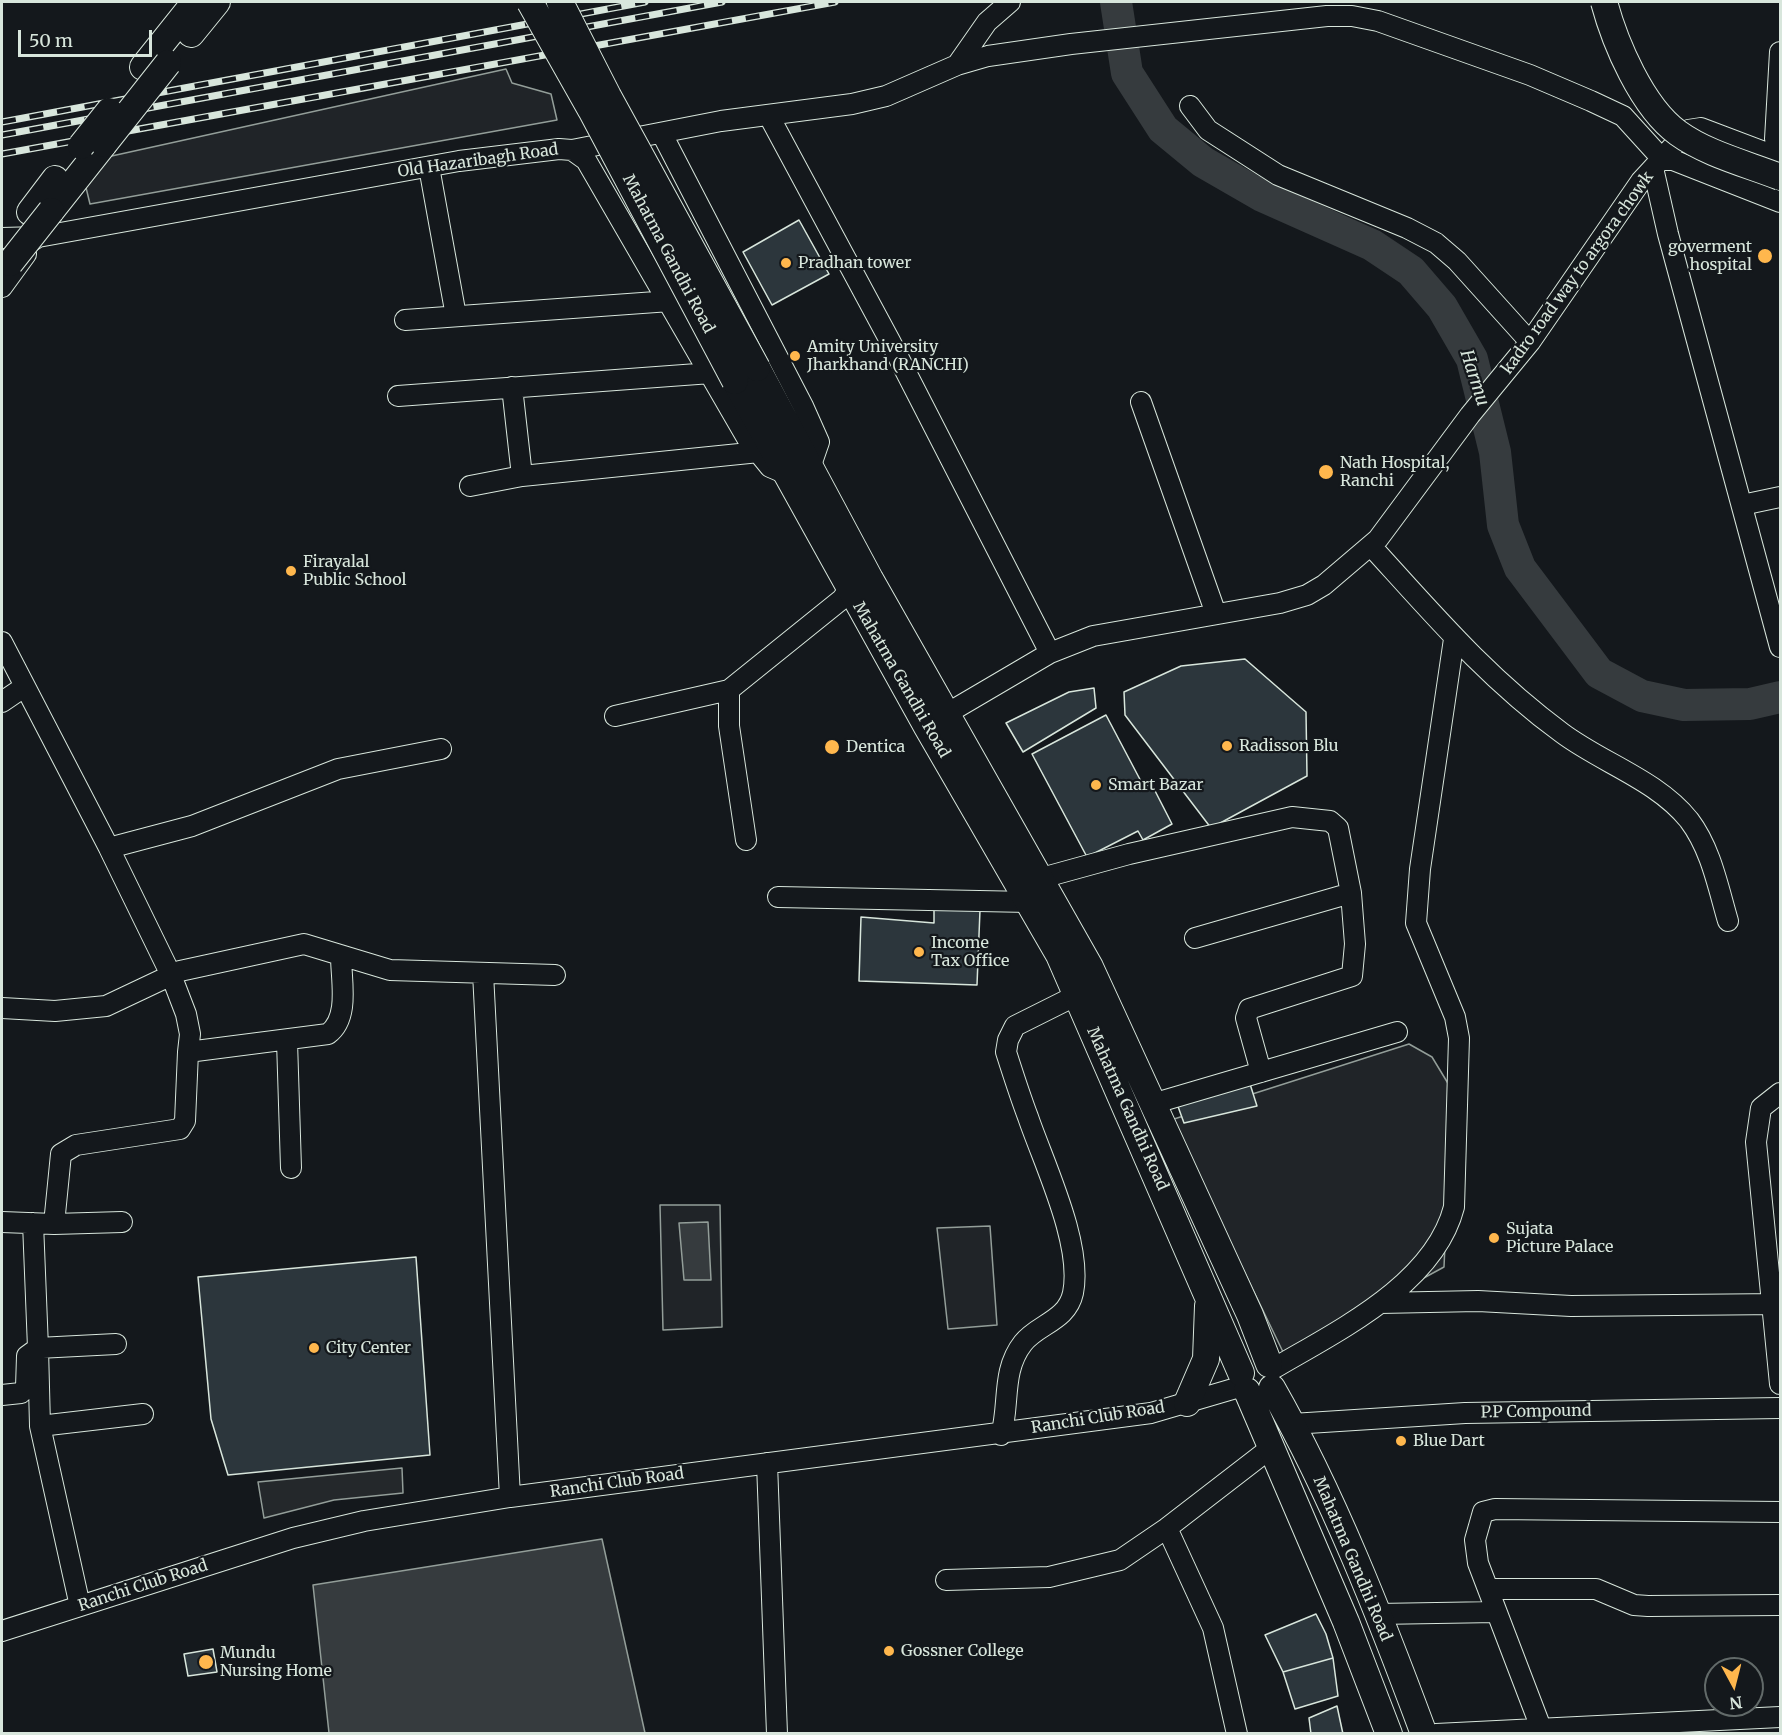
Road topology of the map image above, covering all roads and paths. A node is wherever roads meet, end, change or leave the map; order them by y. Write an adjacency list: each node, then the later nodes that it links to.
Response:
1 (195, 2): 15 (main road, bridge)
2 (217, 2): 15 (main road, bridge)
3 (530, 2): 30 (main road, Mahatma Gandhi Road, bridge)
4 (560, 2): 30 (main road, Mahatma Gandhi Road, bridge)
5 (1010, 2): 10 (street)
6 (1311, 2): 8 (street)
7 (1604, 2): 20 (main road, bridge)
8 (1327, 16): 10 (street); 18 (street)
9 (1780, 52): 14 (street)
10 (957, 65): 12 (street)
11 (1190, 106): 28 (street)
12 (769, 116): 13 (street); 46 (street)
13 (662, 134): 16 (street); 35 (street)
14 (1775, 139)
15 (93, 145): 24 (main road)
16 (572, 150): 19 (street, Old Hazaribagh Road); 25 (street, Old Hazaribagh Road)
17 (1780, 158): 18 (street, kadro road way to argora chowk)
18 (1658, 164): 21 (street); 28 (street, kadro road way to argora chowk); 39 (street)
19 (429, 167): 22 (street, Old Hazaribagh Road); 26 (street)
20 (1780, 177)
21 (1780, 202)
22 (38, 237): 23 (street); 24 (street, Old Hazaribagh Road); 24 (street)
23 (2, 238)
24 (3, 265)
25 (670, 300): 26 (street); 29 (street, Old Hazaribagh Road)
26 (456, 316): 27 (street)
27 (405, 320)
28 (1530, 342): 40 (street, kadro road way to argora chowk)
29 (711, 374): 31 (street); 34 (street, Old Hazaribagh Road)
30 (746, 375): 35 (main road, Mahatma Gandhi Road)
31 (512, 387): 32 (street); 36 (street)
32 (398, 396)
33 (1141, 402): 42 (street)
34 (759, 452): 35 (street, Old Hazaribagh Road); 36 (street)
35 (798, 471): 41 (main road, Mahatma Gandhi Road); 51 (main road, Mahatma Gandhi Road)
36 (522, 476): 37 (street)
37 (470, 486)
38 (1780, 497): 39 (street)
39 (1742, 505): 45 (street)
40 (1371, 546): 42 (street, kadro road way to argora chowk); 43 (street)
41 (849, 590): 48 (street); 51 (main road, Mahatma Gandhi Road)
42 (1216, 614): 46 (street, kadro road way to argora chowk)
43 (1454, 639): 59 (street); 80 (street, Ranchi Club Road)
44 (2, 642): 47 (street)
45 (1780, 647)
46 (1050, 653): 51 (street, kadro road way to argora chowk)
47 (24, 687): 49 (street); 54 (street)
48 (729, 690): 50 (street); 53 (street)
49 (2, 702)
50 (615, 716)
51 (936, 720): 55 (main road, Mahatma Gandhi Road); 58 (main road, Mahatma Gandhi Road)
52 (441, 749): 54 (street)
53 (746, 840)
54 (109, 848): 63 (street)
55 (1038, 879): 56 (street); 72 (main road, Mahatma Gandhi Road)
56 (1351, 894): 60 (street); 70 (street)
57 (778, 897): 58 (street)
58 (1029, 902): 65 (main road, Mahatma Gandhi Road)
59 (1728, 921)
60 (1195, 938)
61 (341, 956): 62 (street); 63 (street); 68 (street)
62 (483, 973): 64 (street); 95 (street)
63 (171, 975): 66 (street); 69 (street)
64 (555, 975)
65 (1077, 995): 79 (main road, Mahatma Gandhi Road); 92 (street)
66 (2, 1008)
67 (1397, 1032): 70 (street)
68 (287, 1041): 69 (street); 73 (street)
69 (188, 1052): 78 (street)
70 (1261, 1072): 72 (street)
71 (1780, 1094): 74 (street)
72 (1152, 1104): 84 (main road, Mahatma Gandhi Road)
73 (291, 1168)
74 (1771, 1193): 81 (street)
75 (2, 1222): 77 (street)
76 (122, 1222): 78 (street)
77 (33, 1223): 78 (street); 83 (street)
78 (54, 1224)
79 (1208, 1295): 84 (main road, Mahatma Gandhi Road); 87 (main road)
80 (1380, 1303): 81 (street); 84 (street, Ranchi Club Road)
81 (1776, 1304): 85 (street)
82 (116, 1344): 83 (street)
83 (38, 1348): 86 (street); 91 (street)
84 (1257, 1379): 87 (street, Ranchi Club Road); 90 (main road, Mahatma Gandhi Road); 93 (main road, Mahatma Gandhi Road)
85 (1780, 1384)
86 (2, 1395)
87 (1187, 1403): 92 (street, Ranchi Club Road)
88 (1780, 1408): 90 (street, P.P Compound)
89 (143, 1414): 91 (street)
90 (1292, 1424): 103 (main road, Mahatma Gandhi Road)
91 (40, 1426): 101 (street)
92 (1002, 1434): 94 (street, Ranchi Club Road)
93 (1272, 1447): 97 (street); 109 (main road, Mahatma Gandhi Road)
94 (767, 1464): 95 (street, Ranchi Club Road); 107 (street)
95 (510, 1497): 101 (street, Ranchi Club Road)
96 (1780, 1512): 99 (street)
97 (1167, 1528): 98 (street); 108 (street)
98 (946, 1580)
99 (1488, 1589): 100 (street); 102 (street)
100 (1780, 1605)
101 (80, 1606): 104 (street, Ranchi Club Road)
102 (1496, 1612): 103 (street); 106 (street)
103 (1377, 1614): 110 (main road, Mahatma Gandhi Road)
104 (2, 1627)
105 (1780, 1717): 106 (street)
106 (1541, 1728): 111 (street)
107 (777, 1734)
108 (1237, 1734)
109 (1389, 1734)
110 (1424, 1734)
111 (1436, 1734)

